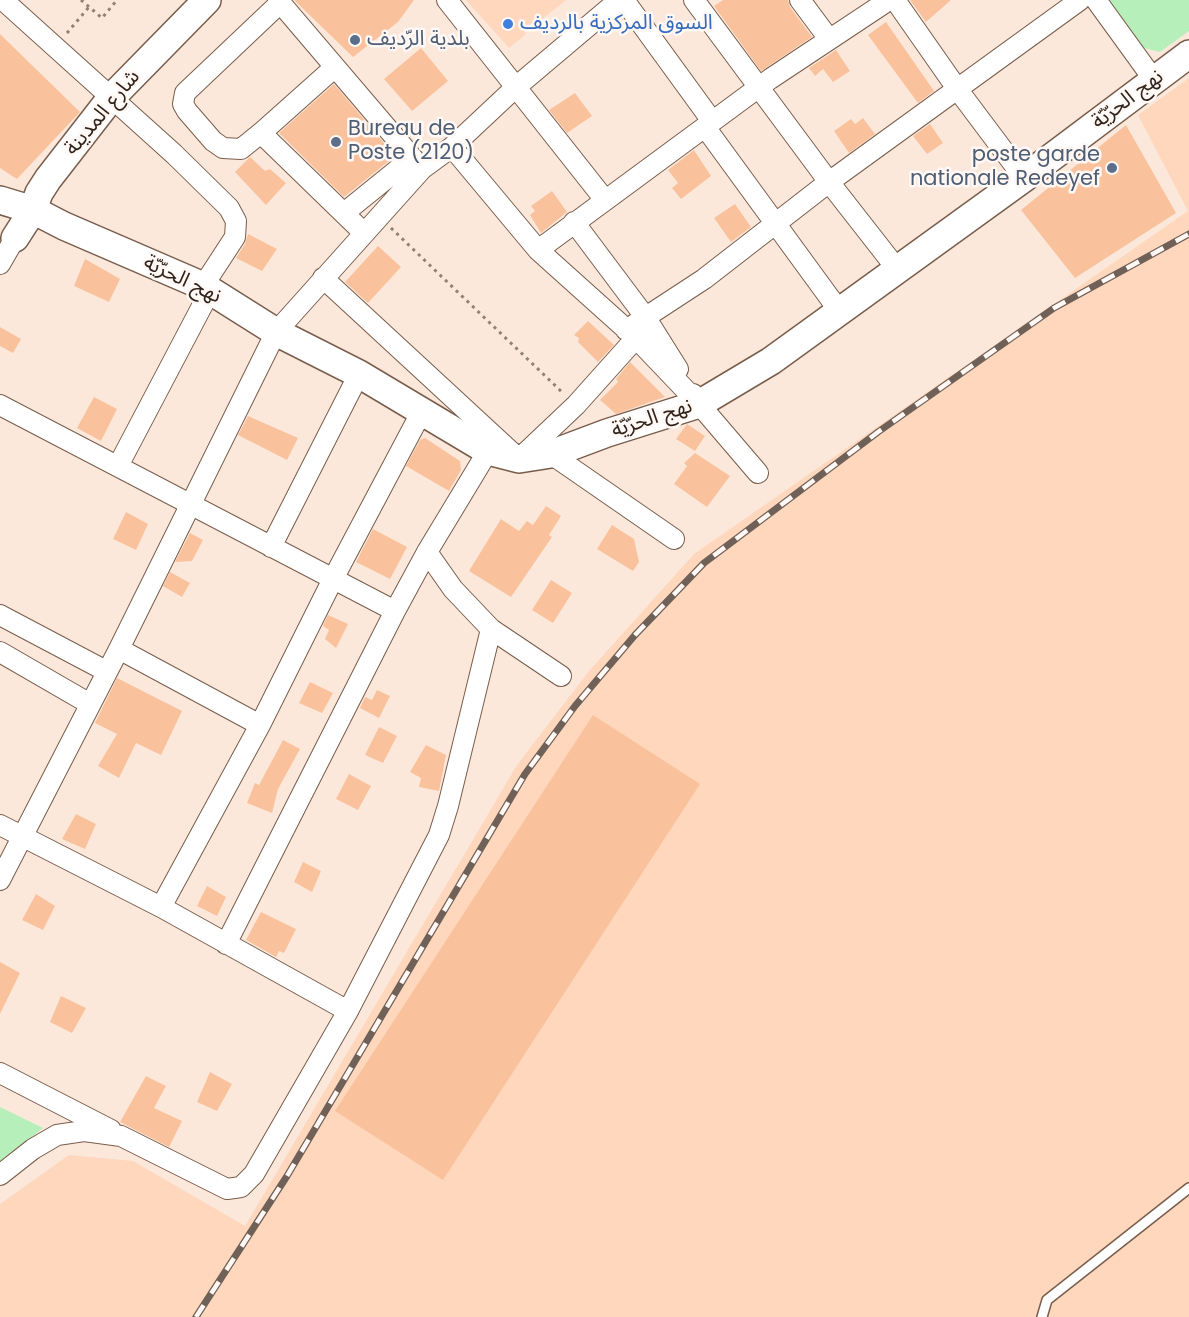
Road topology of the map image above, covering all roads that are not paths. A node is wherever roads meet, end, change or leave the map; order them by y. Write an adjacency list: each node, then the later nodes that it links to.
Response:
1 (3, 0): 20 (street)
2 (207, 0): 20 (street, شارع المدينة)
3 (447, 0): 17 (street)
4 (619, 0): 17 (street)
5 (624, 0): 21 (street)
6 (800, 0): 13 (street)
7 (889, 0): 13 (street)
8 (894, 0): 19 (street)
9 (1080, 0): 19 (street)
10 (1096, 0): 16 (street)
11 (279, 1): 15 (street); 22 (street)
12 (697, 1): 18 (street)
13 (829, 39): 18 (street)
14 (1189, 54): 16 (street, نهج الحرّيّة)
15 (335, 67): 22 (street); 24 (street)
16 (1155, 80): 25 (street, نهج الحرّيّة)
17 (516, 87): 23 (street); 28 (street)
18 (759, 87): 21 (street); 26 (street)
19 (958, 90): 25 (street); 26 (street)
20 (111, 98): 29 (street, شارع المدينة); 40 (street)
21 (709, 124): 28 (street); 32 (street)
22 (262, 132): 30 (street)
23 (452, 147): 24 (street); 36 (street)
24 (417, 164): 30 (street); 34 (street)
25 (1024, 178): 38 (street, نهج الحرّيّة)
26 (829, 182): 32 (street); 38 (street)
27 (0, 200): 29 (street, نهج الحرّيّة)
28 (605, 200): 31 (street)
29 (33, 210): 33 (street, نهج الحرّيّة); 35 (street, شارع المدينة)
30 (344, 213): 34 (street)
31 (574, 222): 36 (street); 42 (street)
32 (776, 222): 41 (street); 42 (street)
33 (64, 226): 35 (street); 40 (street, نهج الحرّيّة)
34 (364, 233): 39 (street)
35 (8, 237): 37 (street)
36 (538, 250): 44 (street)
37 (0, 264)
38 (897, 269): 41 (street, نهج الحرّيّة)
39 (324, 278): 43 (street); 51 (street)
40 (207, 289): 43 (street, نهج الحرّيّة); 52 (street)
41 (840, 312): 46 (street, نهج الحرّيّة)
42 (646, 318): 44 (street); 46 (street)
43 (276, 333): 45 (street, نهج الحرّيّة); 54 (street)
44 (631, 334): 46 (street); 51 (street)
45 (359, 375): 48 (street, نهج الحرّيّة); 56 (street)
46 (699, 404): 50 (street, نهج الحرّيّة); 53 (street)
47 (1, 408): 52 (street)
48 (422, 411): 49 (street, نهج الحرّيّة); 58 (street)
49 (489, 451): 51 (street, نهج الحرّيّة); 57 (street)
50 (551, 454): 51 (street, نهج الحرّيّة); 55 (street)
51 (519, 459)
52 (118, 466): 54 (street)
53 (758, 473)
54 (190, 504): 56 (street); 62 (street)
55 (674, 539)
56 (271, 547): 58 (street)
57 (427, 552): 59 (street); 61 (street)
58 (333, 579): 59 (street); 67 (street)
59 (395, 611): 72 (street)
60 (0, 615): 64 (street)
61 (491, 629): 65 (street); 73 (street)
62 (119, 649): 64 (street); 67 (street)
63 (0, 652): 66 (street)
64 (106, 670): 66 (street)
65 (561, 676)
66 (90, 704): 69 (street)
67 (260, 725): 71 (street)
68 (0, 825): 69 (street)
69 (23, 837): 70 (street); 71 (street)
70 (0, 880)
71 (161, 908): 72 (street)
72 (226, 944): 73 (street)
73 (348, 1011): 75 (street)
74 (0, 1073): 75 (street)
75 (121, 1136): 76 (street)
76 (0, 1175)
77 (1189, 1188): 78 (lane)
78 (1042, 1317)

